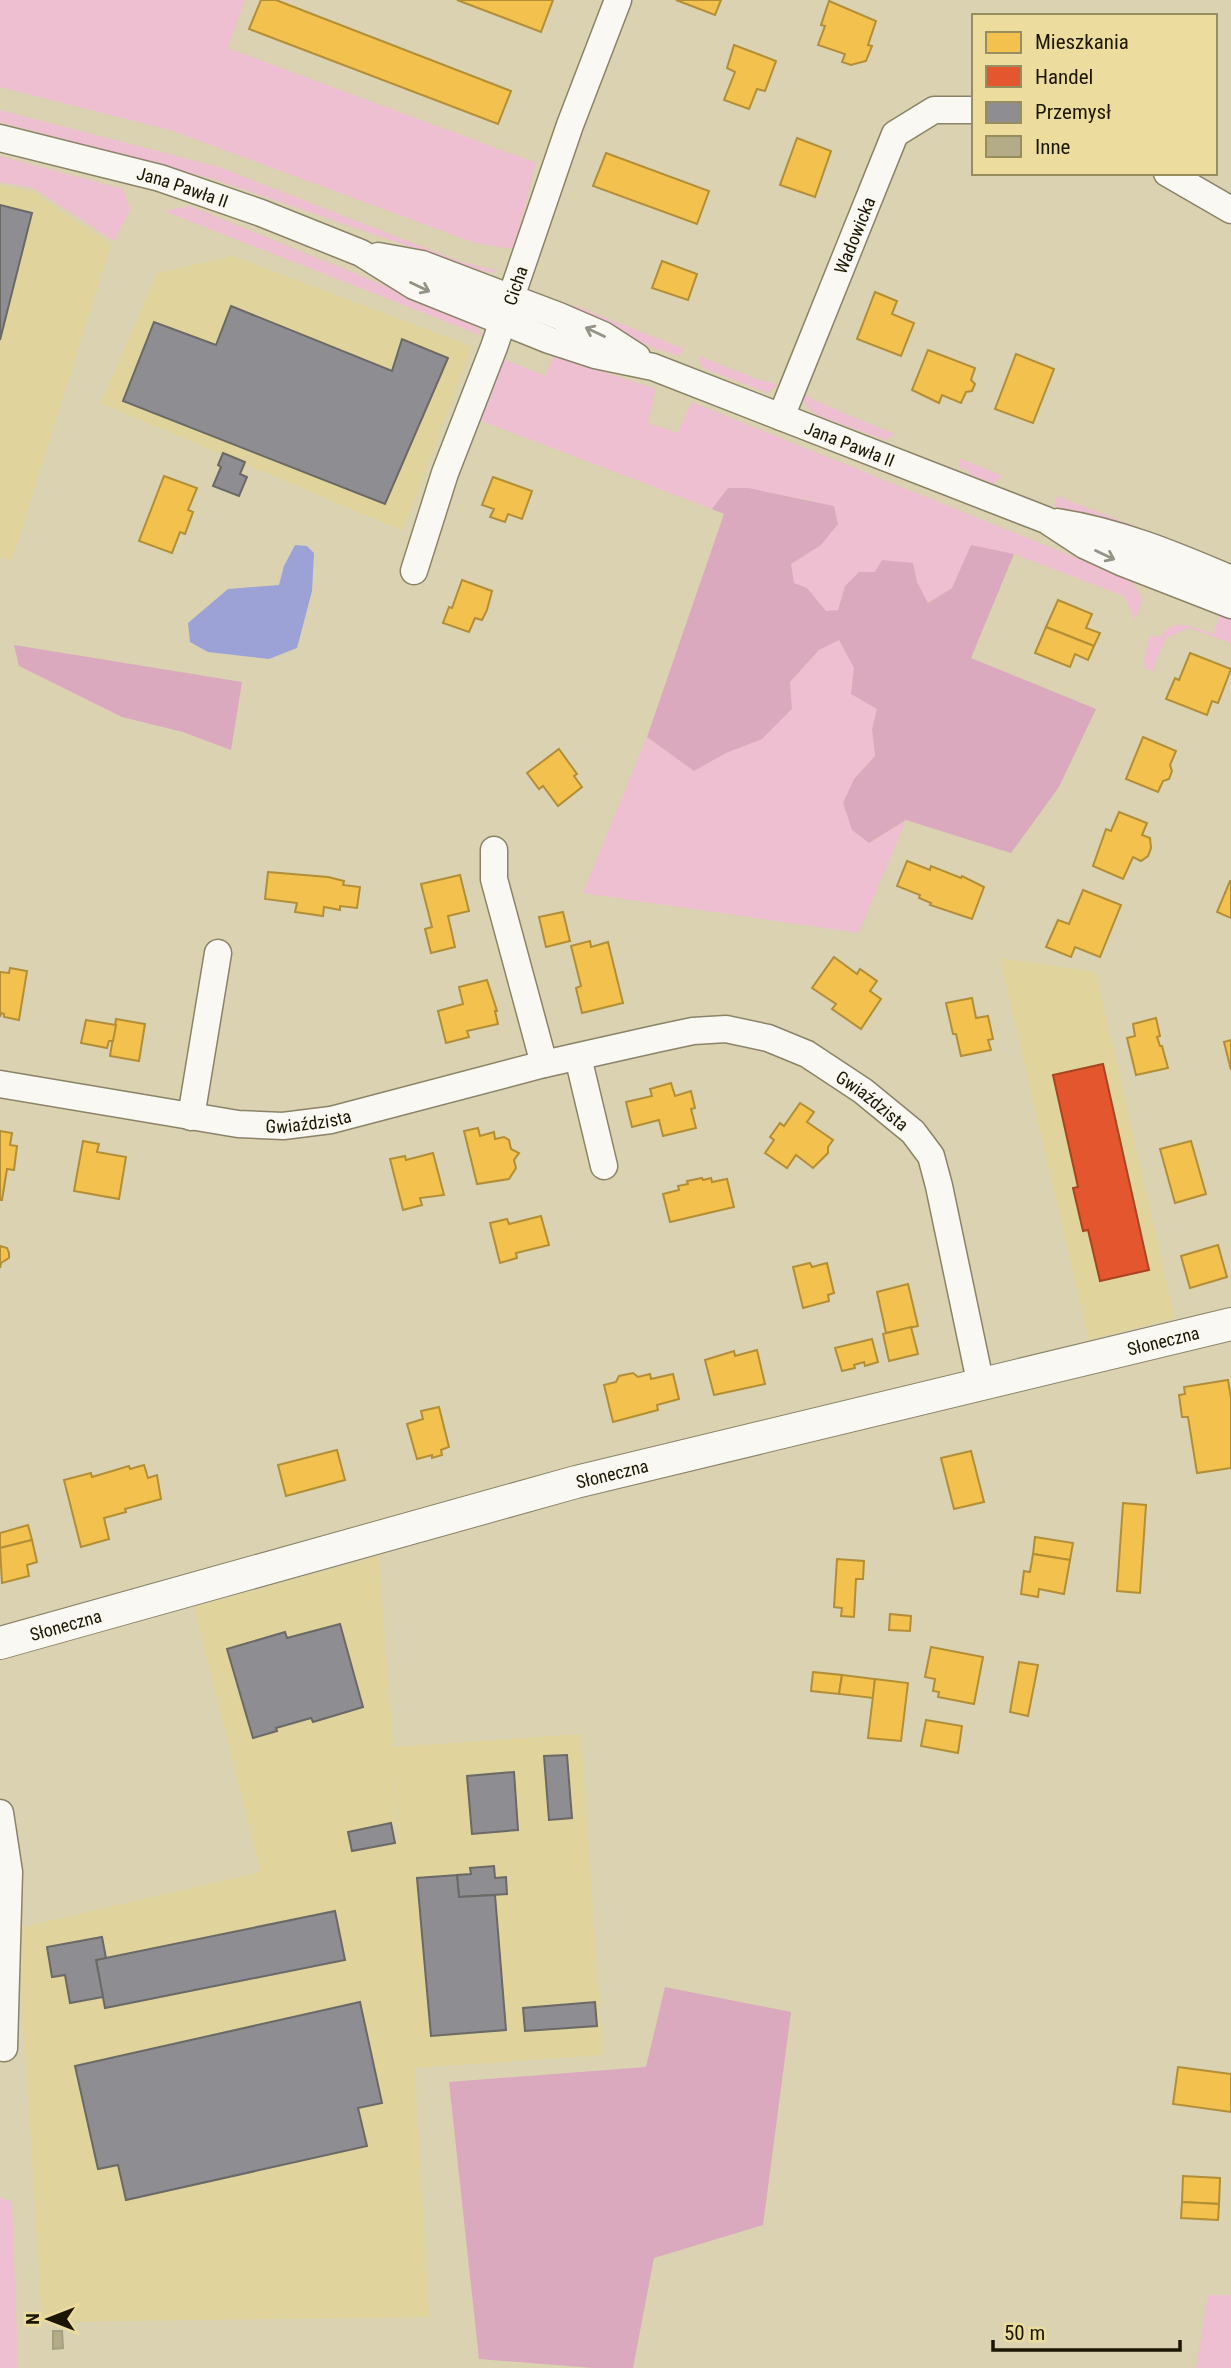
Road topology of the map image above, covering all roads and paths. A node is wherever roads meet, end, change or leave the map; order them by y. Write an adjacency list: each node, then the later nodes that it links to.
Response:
1 (618, 0): 6 (street, Cicha)
2 (972, 110): 7 (street, Wadowicka)
3 (0, 138): 6 (street, Jana Pawła II)
4 (1170, 175): 5 (street)
5 (1231, 210)
6 (506, 309): 7 (street, Jana Pawła II); 9 (street, Cicha)
7 (781, 417): 8 (street, Jana Pawła II)
8 (1046, 520): 10 (street, Jana Pawła II); 11 (street, Jana Pawła II, one-way to 11)
9 (414, 571)
10 (1231, 579)
11 (1231, 605)
12 (494, 850): 15 (street)
13 (218, 953): 17 (street)
14 (578, 1057): 15 (street, Gwiaździsta); 18 (street); 20 (street, Gwiaździsta)
15 (544, 1064): 17 (street, Gwiaździsta)
16 (0, 1084): 17 (street, Gwiaździsta)
17 (191, 1117)
18 (604, 1166)
19 (1231, 1324): 20 (street, Słoneczna)
20 (981, 1386): 21 (street, Słoneczna)
21 (0, 1643)
22 (0, 1814): 23 (street)
23 (4, 2048)

